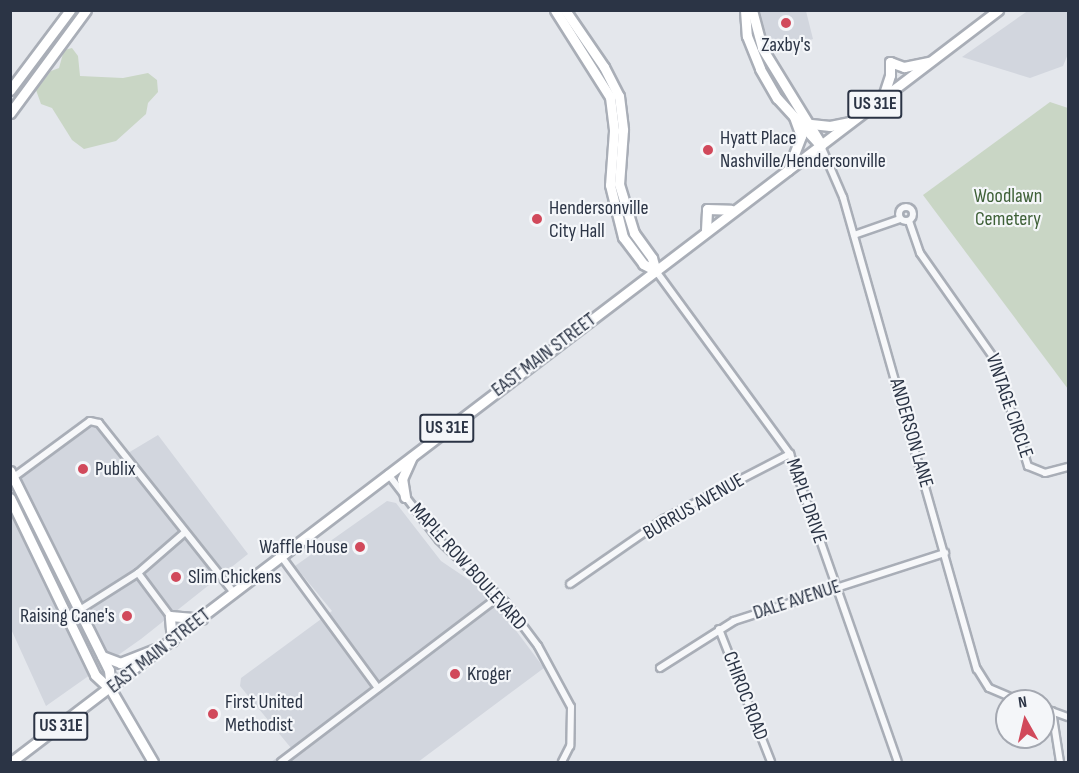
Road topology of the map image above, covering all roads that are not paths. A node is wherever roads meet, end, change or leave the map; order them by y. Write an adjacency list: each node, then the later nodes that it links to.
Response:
1 (70, 10): 10 (main road)
2 (86, 10): 12 (main road)
3 (555, 10): 8 (main road)
4 (565, 10): 8 (main road)
5 (745, 10): 13 (main road)
6 (752, 10): 15 (main road)
7 (995, 12): 9 (main road, EAST MAIN STREET / US 31E)
8 (584, 46): 23 (main road)
9 (930, 62): 11 (main road, EAST MAIN STREET / US 31E); 11 (main road)
10 (10, 90)
11 (882, 99): 14 (main road, EAST MAIN STREET / US 31E)
12 (12, 108)
13 (794, 117): 16 (main road); 17 (main road)
14 (854, 120): 15 (main road); 16 (main road, EAST MAIN STREET / US 31E)
15 (811, 124): 16 (main road)
16 (821, 146): 17 (main road, EAST MAIN STREET / US 31E); 22 (street, ANDERSON LANE)
17 (788, 170): 18 (main road, EAST MAIN STREET / US 31E)
18 (736, 208): 21 (main road, EAST MAIN STREET / US 31E); 21 (main road)
19 (900, 219): 20 (street); 20 (street); 22 (street)
20 (909, 221): 26 (street, VINTAGE CIRCLE)
21 (706, 230): 23 (main road, EAST MAIN STREET / US 31E)
22 (854, 235): 34 (street, ANDERSON LANE)
23 (656, 271): 24 (main road, EAST MAIN STREET / US 31E); 25 (street, MAPLE DRIVE)
24 (413, 454): 27 (main road, EAST MAIN STREET / US 31E); 29 (main road)
25 (790, 454): 37 (street, BURRUS AVENUE); 38 (street, MAPLE DRIVE)
26 (1068, 467)
27 (387, 473): 29 (street, MAPLE ROW BOULEVARD); 35 (main road, EAST MAIN STREET / US 31E)
28 (12, 474): 31 (street); 32 (main road)
29 (405, 497): 40 (street, MAPLE ROW BOULEVARD)
30 (10, 498): 33 (main road)
31 (184, 532): 36 (street); 39 (street)
32 (46, 543): 33 (main road); 41 (main road)
33 (36, 550): 43 (main road)
34 (945, 553): 38 (street, DALE AVENUE); 51 (street, ANDERSON LANE)
35 (281, 556): 39 (main road, EAST MAIN STREET / US 31E); 49 (street)
36 (138, 573): 41 (street); 42 (street)
37 (570, 584)
38 (836, 588): 45 (street, DALE AVENUE); 58 (street, MAPLE DRIVE)
39 (234, 593): 44 (main road, EAST MAIN STREET / US 31E)
40 (498, 597): 49 (street); 56 (street, MAPLE ROW BOULEVARD)
41 (80, 612): 43 (street); 47 (main road)
42 (170, 616): 44 (main road); 46 (main road)
43 (66, 618): 50 (main road)
44 (202, 619): 46 (main road, EAST MAIN STREET / US 31E)
45 (719, 629): 48 (street, DALE AVENUE); 57 (street, CHIROC ROAD)
46 (169, 643): 47 (main road); 50 (main road, EAST MAIN STREET / US 31E)
47 (102, 656): 50 (main road)
48 (660, 668)
49 (378, 688): 55 (street)
50 (111, 690): 53 (main road, EAST MAIN STREET / US 31E); 54 (main road)
51 (995, 691)
52 (1055, 730): 59 (street)
53 (11, 762)
54 (153, 762)
55 (282, 762)
56 (562, 762)
57 (771, 762)
58 (898, 762)
59 (1060, 762)

